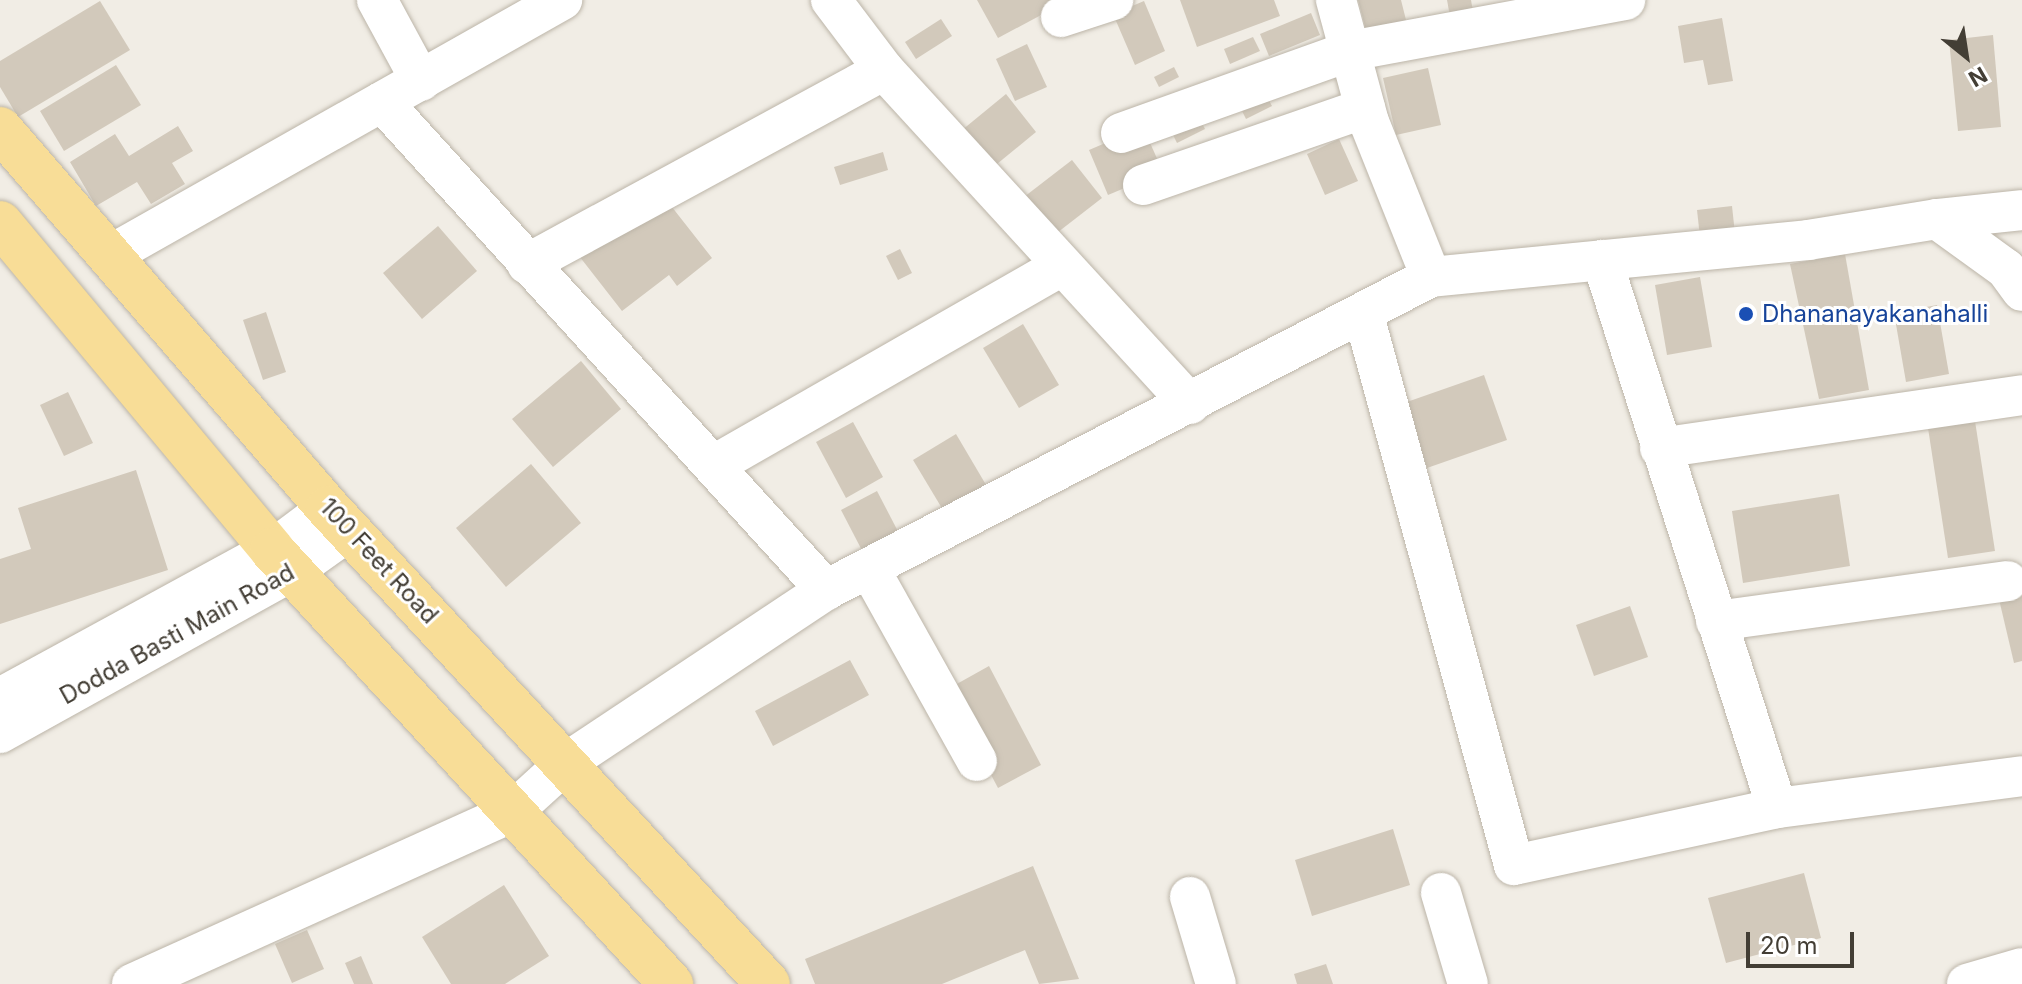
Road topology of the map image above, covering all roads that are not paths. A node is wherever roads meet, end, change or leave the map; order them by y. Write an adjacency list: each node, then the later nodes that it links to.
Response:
1 (377, 0): 10 (street)
2 (562, 0): 10 (street)
3 (831, 0): 9 (street)
4 (1113, 0): 7 (street)
5 (1336, 0): 8 (street)
6 (1625, 0): 8 (street)
7 (1061, 17)
8 (1350, 51): 12 (street); 14 (street)
9 (884, 70): 21 (street); 22 (street)
10 (421, 81): 11 (street)
11 (382, 102): 19 (street); 21 (street)
12 (1365, 108): 15 (street); 23 (street)
13 (0, 129): 19 (main road, 100 Feet Road)
14 (1121, 133)
15 (1143, 185)
16 (2022, 210): 17 (street)
17 (1937, 219): 20 (street); 24 (street)
18 (0, 223): 31 (main road)
19 (112, 254): 30 (main road, 100 Feet Road)
20 (1602, 260): 23 (street); 28 (street)
21 (527, 264): 29 (street)
22 (1062, 266): 27 (street); 29 (street)
23 (1431, 277): 25 (street)
24 (2022, 291)
25 (1364, 316): 27 (street); 41 (street)
26 (2022, 395): 28 (street)
27 (1190, 404): 32 (street)
28 (1660, 448): 35 (street)
29 (716, 464): 34 (street)
30 (339, 519): 31 (street, Dodda Basti Main Road); 39 (main road, 100 Feet Road)
31 (282, 561): 36 (street, Dodda Basti Main Road); 37 (street, Dodda Basti Main Road); 42 (main road)
32 (869, 568): 34 (street); 38 (street)
33 (2007, 581): 35 (street)
34 (826, 590): 39 (street)
35 (1716, 621): 41 (street)
36 (0, 698)
37 (0, 733)
38 (977, 761)
39 (567, 762): 42 (street); 49 (main road, 100 Feet Road)
40 (2022, 776): 41 (street)
41 (1777, 808)
42 (511, 813): 46 (street); 48 (main road)
43 (1441, 893): 51 (street)
44 (1190, 897): 50 (street)
45 (2022, 968): 52 (street)
46 (174, 975): 47 (street)
47 (132, 984)
48 (671, 984)
49 (768, 984)
50 (1216, 984)
51 (1468, 984)
52 (1967, 984)

